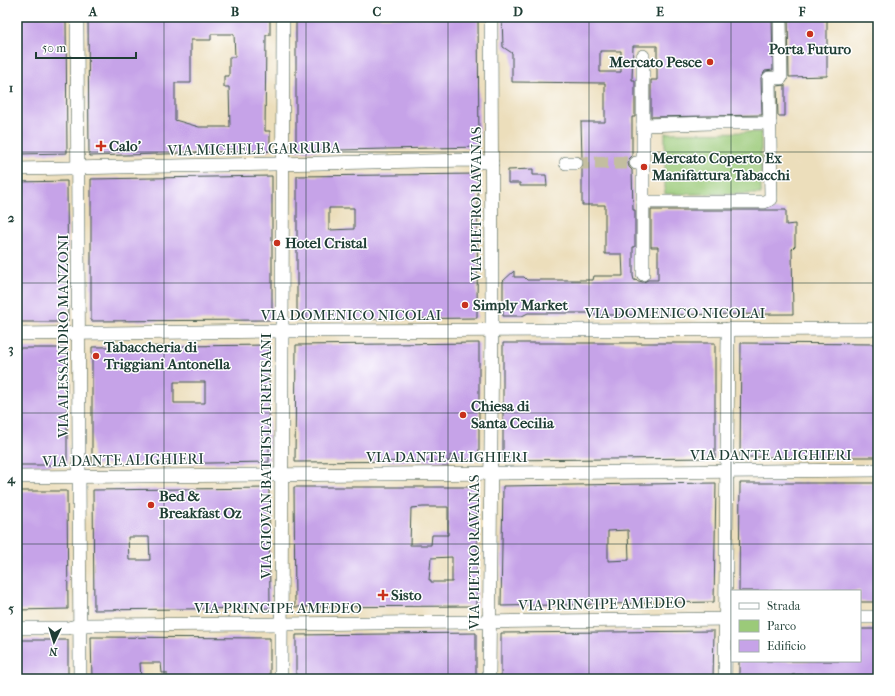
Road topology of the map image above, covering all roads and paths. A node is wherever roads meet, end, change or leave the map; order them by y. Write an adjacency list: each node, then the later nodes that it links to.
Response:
1 (77, 17): 10 (street, VIA ALESSANDRO MANZONI)
2 (283, 17): 9 (street, VIA GIOVAN BATTISTA TREVISANI)
3 (491, 17): 8 (street, VIA PIETRO RAVANAS)
4 (780, 17): 6 (street)
5 (643, 56): 7 (street)
6 (770, 123): 7 (street); 12 (street)
7 (643, 124): 12 (street)
8 (492, 163): 9 (street, VIA MICHELE GARRUBA); 16 (street, VIA PIETRO RAVANAS)
9 (284, 164): 10 (street, VIA MICHELE GARRUBA); 17 (street, VIA GIOVAN BATTISTA TREVISANI)
10 (78, 168): 11 (street, VIA MICHELE GARRUBA); 19 (street, VIA ALESSANDRO MANZONI)
11 (17, 169)
12 (643, 202): 13 (street)
13 (643, 274)
14 (728, 329): 15 (street, VIA DOMENICO NICOLAI); 16 (street, VIA DOMENICO NICOLAI); 21 (street)
15 (878, 329)
16 (492, 330): 17 (street, VIA DOMENICO NICOLAI); 22 (street, VIA PIETRO RAVANAS)
17 (282, 331): 19 (street, VIA DOMENICO NICOLAI); 23 (street, VIA GIOVAN BATTISTA TREVISANI)
18 (17, 334): 19 (street, VIA DOMENICO NICOLAI)
19 (79, 334): 24 (street, VIA ALESSANDRO MANZONI)
20 (878, 470): 21 (street, VIA DANTE ALIGHIERI)
21 (727, 471): 22 (street, VIA DANTE ALIGHIERI); 28 (street)
22 (491, 473): 23 (street, VIA DANTE ALIGHIERI); 29 (street, VIA PIETRO RAVANAS)
23 (282, 474): 24 (street, VIA DANTE ALIGHIERI); 30 (street, VIA GIOVAN BATTISTA TREVISANI)
24 (80, 476): 25 (street, VIA DANTE ALIGHIERI); 31 (street, VIA ALESSANDRO MANZONI)
25 (17, 477)
26 (878, 617): 27 (street)
27 (861, 618)
28 (729, 619): 29 (street, VIA PRINCIPE AMEDEO); 36 (street)
29 (490, 622): 30 (street, VIA PRINCIPE AMEDEO); 35 (street, VIA PIETRO RAVANAS)
30 (282, 624): 31 (street, VIA PRINCIPE AMEDEO); 34 (street, VIA GIOVAN BATTISTA TREVISANI)
31 (80, 625): 32 (street, VIA PRINCIPE AMEDEO); 33 (street, VIA ALESSANDRO MANZONI)
32 (17, 628)
33 (80, 679)
34 (281, 679)
35 (489, 679)
36 (725, 679)

